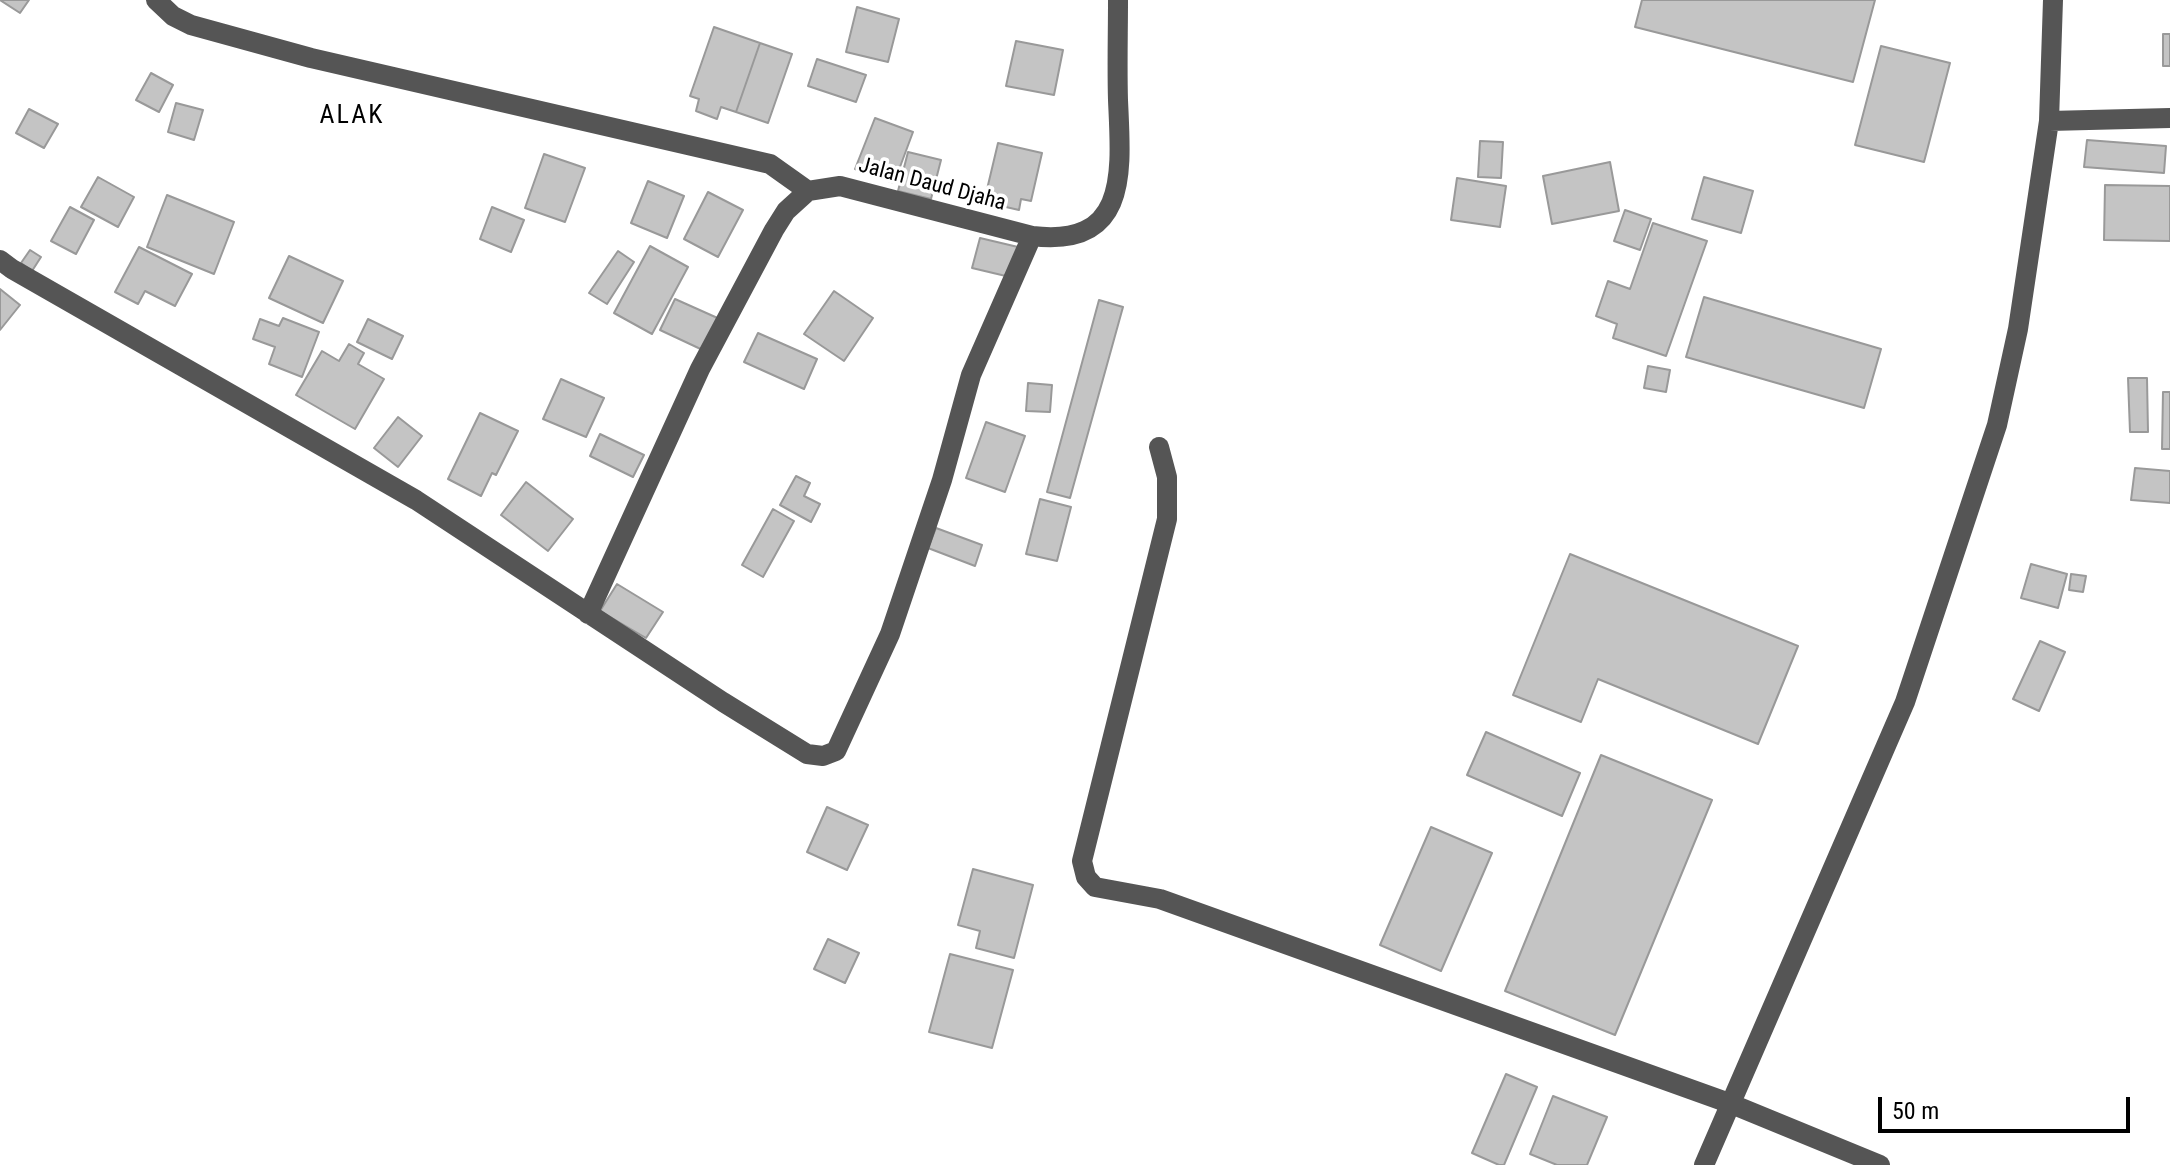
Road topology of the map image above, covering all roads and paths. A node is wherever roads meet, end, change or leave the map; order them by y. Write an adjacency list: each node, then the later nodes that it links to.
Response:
1 (156, 0): 6 (street)
2 (1118, 0): 7 (street, Jalan Daud Djaha)
3 (2053, 0): 5 (street)
4 (2170, 118): 5 (street)
5 (2049, 121): 11 (street)
6 (808, 191): 7 (street, Jalan Daud Djaha); 10 (street)
7 (1032, 236): 10 (street)
8 (0, 260): 10 (street)
9 (1159, 447): 11 (street)
10 (588, 614)
11 (1729, 1103): 12 (street); 13 (street)
12 (1860, 1161): 14 (street)
13 (1704, 1165)
14 (1880, 1165)

